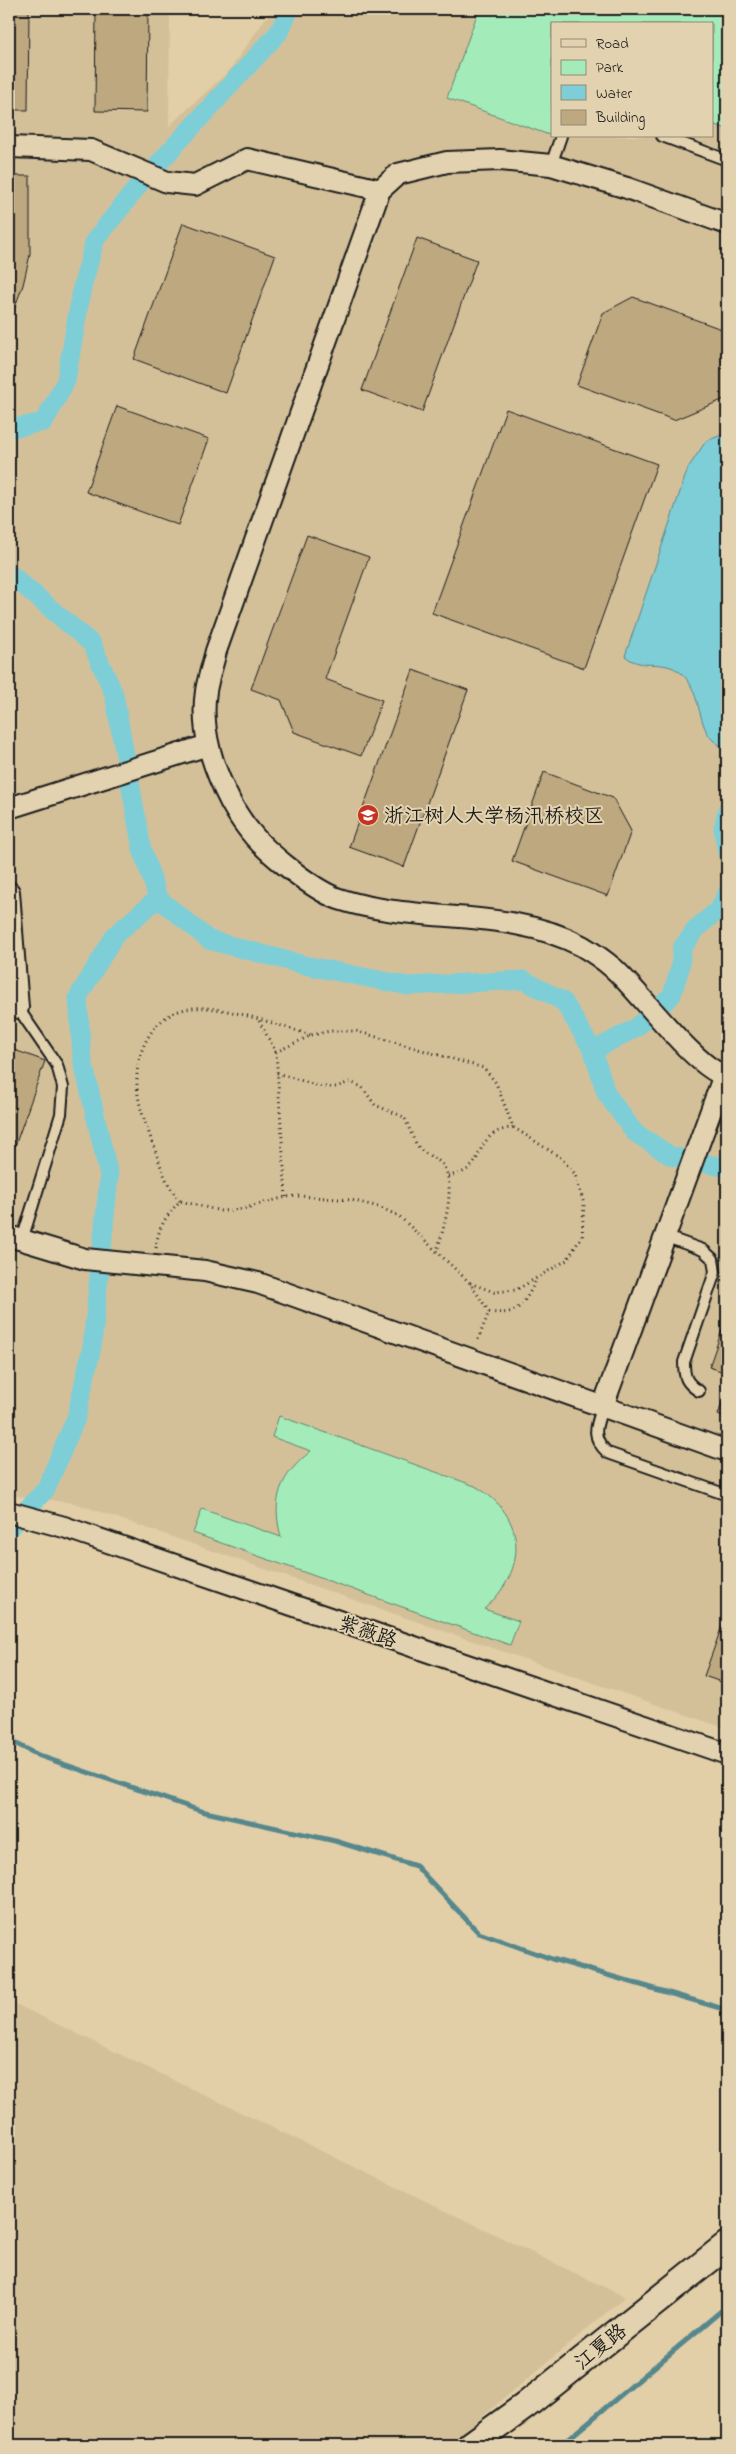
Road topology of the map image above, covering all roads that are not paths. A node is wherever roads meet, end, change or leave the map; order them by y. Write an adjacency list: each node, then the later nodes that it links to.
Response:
1 (561, 138): 5 (lane)
2 (667, 138): 4 (lane)
3 (9, 147): 6 (street)
4 (727, 160)
5 (551, 165): 6 (street); 7 (street)
6 (380, 190): 8 (street)
7 (727, 224)
8 (208, 745): 9 (street); 12 (street)
9 (9, 808)
10 (9, 892): 11 (street)
11 (18, 1008): 14 (lane)
12 (725, 1075): 13 (street)
13 (664, 1236): 15 (lane); 16 (street)
14 (15, 1238): 16 (street)
15 (699, 1391)
16 (603, 1406): 17 (street); 18 (lane)
17 (727, 1451)
18 (727, 1495)
19 (9, 1512): 20 (street, 紫薇路)
20 (727, 1754)
21 (727, 2245): 22 (street, 江夏路)
22 (471, 2445)

